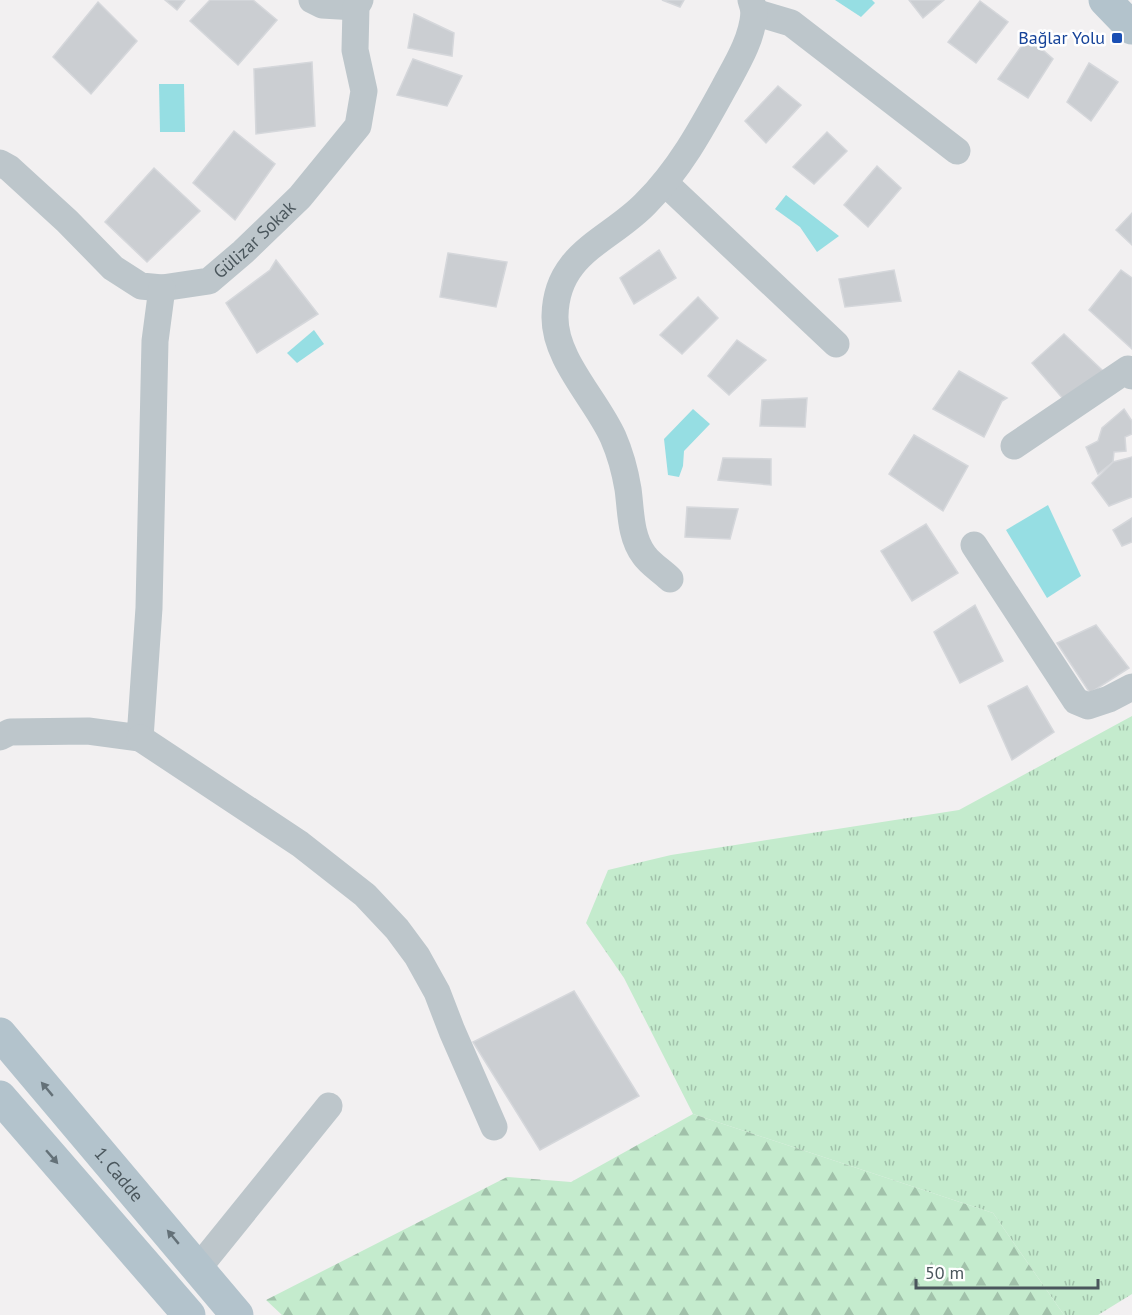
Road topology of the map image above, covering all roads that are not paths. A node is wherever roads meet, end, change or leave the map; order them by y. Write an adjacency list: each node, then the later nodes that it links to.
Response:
1 (312, 0): 3 (street)
2 (1105, 0): 5 (main road)
3 (358, 4): 9 (street, Gülizar Sokak)
4 (753, 6): 6 (street); 8 (street)
5 (1132, 28)
6 (957, 151)
7 (0, 163): 9 (street, Gülizar Sokak)
8 (665, 183): 10 (street); 14 (street)
9 (162, 288): 17 (street)
10 (836, 344)
11 (1131, 370): 12 (street)
12 (1014, 447)
13 (974, 545): 15 (street)
14 (670, 579)
15 (1132, 687)
16 (3, 728): 17 (street)
17 (140, 738): 21 (street)
18 (0, 1034): 22 (main road, 1. Cadde, one-way to 18)
19 (0, 1097): 23 (main road, one-way to 23)
20 (329, 1106): 22 (street)
21 (494, 1127)
22 (199, 1267): 24 (main road, 1. Cadde)
23 (189, 1315)
24 (237, 1315)

